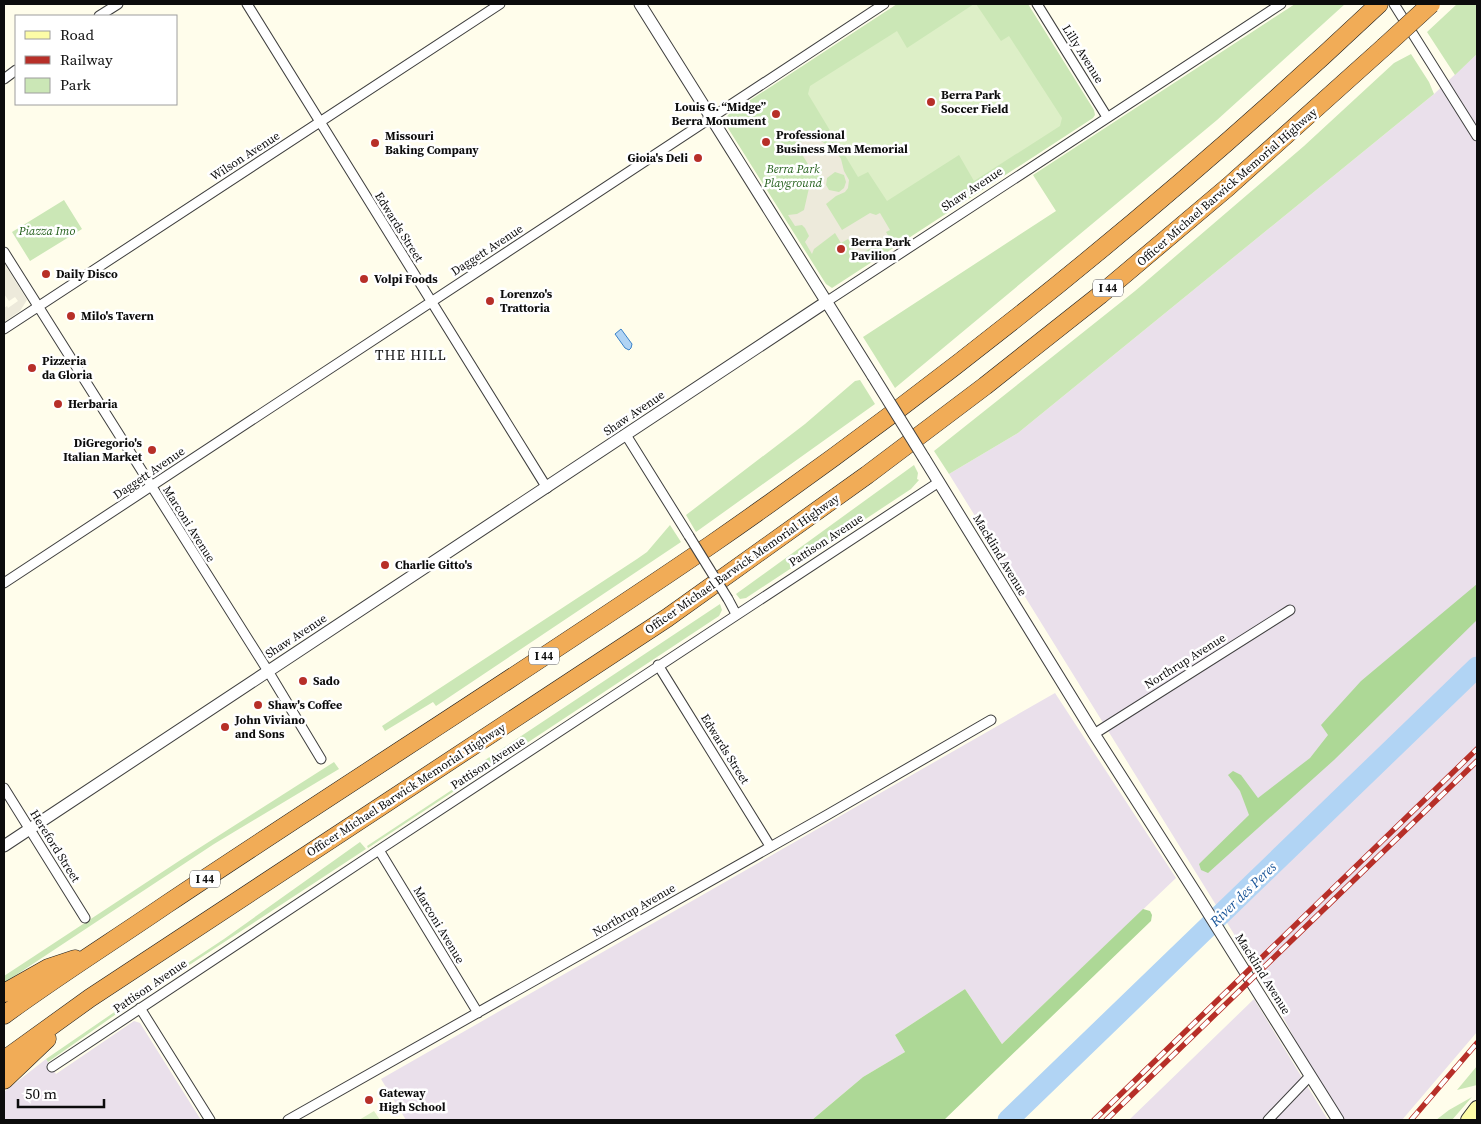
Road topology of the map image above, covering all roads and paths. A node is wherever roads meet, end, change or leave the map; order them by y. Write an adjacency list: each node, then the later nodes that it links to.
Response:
1 (118, 4): 11 (street)
2 (247, 4): 16 (street, Edwards Street)
3 (500, 4): 16 (street, Wilson Avenue)
4 (640, 4): 15 (street, Macklind Avenue)
5 (884, 4): 15 (street, Daggett Avenue)
6 (1037, 4): 14 (street, Lilly Avenue)
7 (1281, 4): 14 (street, Shaw Avenue)
8 (1379, 4): 41 (highway, I 44)
9 (1394, 4): 17 (street)
10 (1431, 4): 43 (highway, Officer Michael Barwick Memorial Highway / I 44, bridge)
11 (101, 15)
12 (15, 71): 13 (street)
13 (4, 78)
14 (1107, 117): 20 (street, Shaw Avenue)
15 (711, 118): 19 (street, Daggett Avenue); 20 (street, Macklind Avenue)
16 (321, 121): 19 (street, Edwards Street); 21 (street, Wilson Avenue)
17 (1477, 136)
18 (4, 252): 21 (street, Marconi Avenue)
19 (431, 302): 25 (street, Daggett Avenue); 26 (street, Edwards Street)
20 (826, 302): 23 (street, Shaw Avenue); 24 (street, Macklind Avenue, bridge)
21 (38, 306): 22 (street, Wilson Avenue); 25 (street, Marconi Avenue)
22 (4, 329)
23 (626, 435): 26 (street, Shaw Avenue); 29 (street, bridge)
24 (939, 482): 29 (street, Pattison Avenue); 33 (street, Macklind Avenue)
25 (151, 487): 27 (street, Daggett Avenue); 31 (street, Marconi Avenue)
26 (547, 488): 31 (street, Shaw Avenue)
27 (4, 583)
28 (1290, 610): 33 (street, Northrup Avenue)
29 (736, 614): 30 (street, Pattison Avenue)
30 (658, 665): 38 (street, Edwards Street); 39 (street, Pattison Avenue)
31 (268, 671): 34 (street, Marconi Avenue); 36 (street, Shaw Avenue)
32 (991, 720): 38 (street, Northrup Avenue)
33 (1094, 734): 49 (street, Macklind Avenue)
34 (321, 760)
35 (4, 788): 36 (street, Hereford Street)
36 (30, 829): 37 (street, Shaw Avenue); 40 (street, Hereford Street)
37 (4, 846)
38 (770, 846): 45 (street, Northrup Avenue)
39 (379, 850): 44 (street, Pattison Avenue); 45 (street, Marconi Avenue)
40 (85, 918)
41 (92, 954): 42 (highway); 46 (highway, I 44)
42 (4, 994)
43 (90, 998): 47 (highway, Officer Michael Barwick Memorial Highway / I 44); 50 (highway)
44 (140, 1008): 48 (street, Pattison Avenue); 52 (street)
45 (478, 1013): 53 (street, Northrup Avenue)
46 (4, 1015)
47 (4, 1060)
48 (52, 1067)
49 (1310, 1076): 54 (street); 55 (street, Macklind Avenue)
50 (4, 1080)
51 (1477, 1108): 56 (main road)
52 (210, 1120)
53 (288, 1120)
54 (1268, 1120)
55 (1338, 1120)
56 (1468, 1120)

